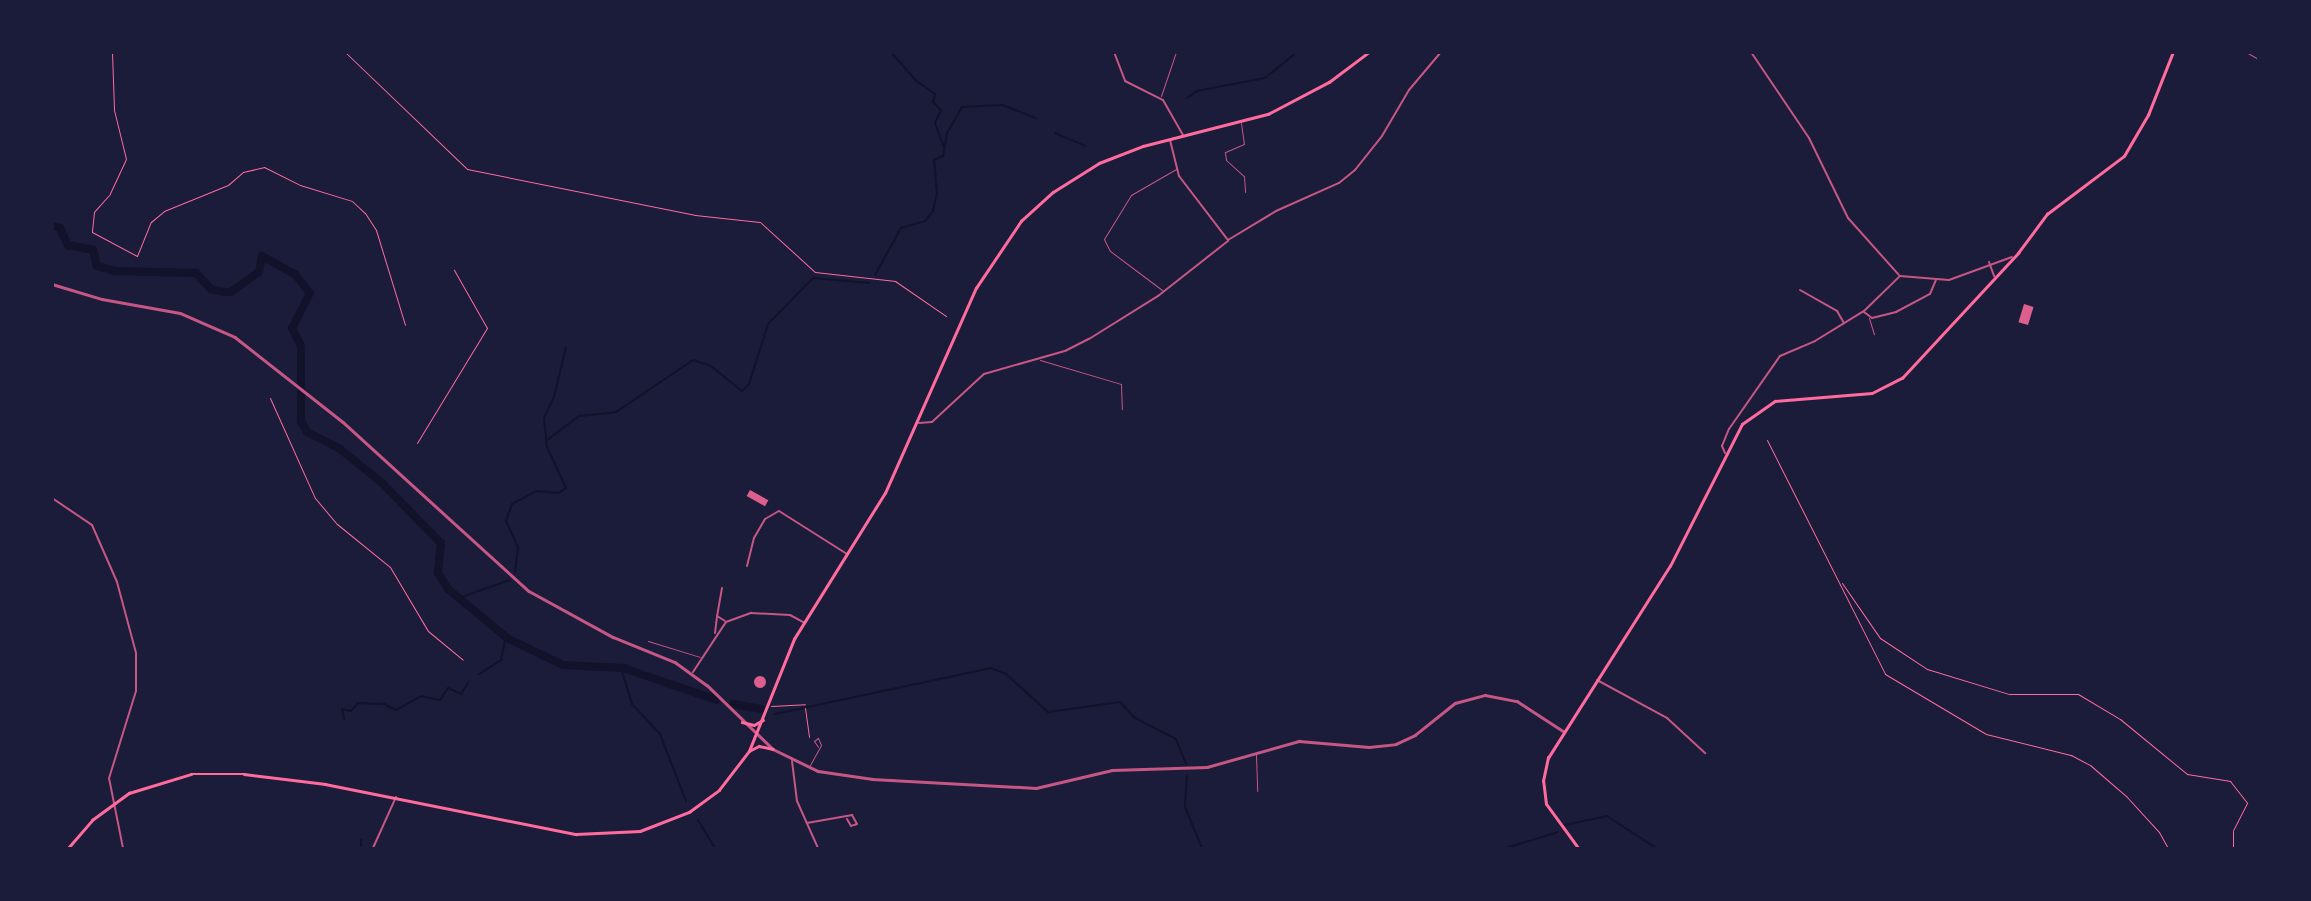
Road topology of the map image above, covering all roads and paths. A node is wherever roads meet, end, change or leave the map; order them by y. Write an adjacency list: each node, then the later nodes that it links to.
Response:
1 (112, 52): 31 (path)
2 (345, 52): 28 (path)
3 (1114, 52): 11 (street)
4 (1176, 52): 11 (lane)
5 (1369, 52): 12 (main road)
6 (1441, 52): 17 (street)
7 (1751, 52): 21 (street)
8 (2173, 52): 18 (main road)
9 (2246, 52): 10 (lane)
10 (2259, 59)
11 (1161, 99): 13 (street)
12 (1241, 123): 13 (main road); 16 (lane)
13 (1183, 136): 14 (main road)
14 (1170, 139): 15 (street); 36 (main road)
15 (1176, 170): 17 (street); 26 (lane)
16 (1245, 192)
17 (1228, 240): 26 (street)
18 (2013, 258): 19 (street); 22 (main road)
19 (1989, 262): 22 (street); 23 (street)
20 (454, 270): 38 (path)
21 (1899, 276): 23 (street); 27 (street)
22 (1995, 277): 39 (main road)
23 (1937, 280): 29 (street)
24 (52, 284): 52 (street)
25 (1800, 290): 30 (street)
26 (1163, 291): 33 (street)
27 (1864, 311): 29 (street); 30 (street)
28 (946, 316)
29 (1869, 318): 32 (lane)
30 (1844, 324): 39 (street)
31 (405, 325)
32 (1874, 334)
33 (1038, 359): 35 (lane); 36 (street)
34 (270, 398): 51 (path)
35 (1122, 409)
36 (919, 423): 41 (main road)
37 (1767, 440): 43 (path)
38 (417, 443)
39 (1726, 453): 53 (main road)
40 (52, 498): 71 (street)
41 (848, 555): 42 (street); 47 (main road)
42 (747, 566)
43 (1840, 581): 79 (path); 80 (path)
44 (722, 588): 45 (street)
45 (717, 616): 46 (street); 48 (street)
46 (726, 622): 47 (street); 48 (street)
47 (804, 622): 55 (main road)
48 (714, 635): 50 (street)
49 (648, 640): 50 (lane)
50 (702, 658): 52 (street)
51 (463, 660)
52 (692, 673): 58 (street)
53 (1597, 680): 59 (main road); 66 (street)
54 (805, 704): 55 (path)
55 (769, 706): 57 (main road)
56 (806, 708): 61 (path)
57 (763, 720): 58 (main road); 60 (main road)
58 (742, 722): 60 (street)
59 (1563, 731): 65 (street); 78 (main road)
60 (757, 736): 63 (street); 64 (main road)
61 (814, 741): 62 (lane); 62 (lane)
62 (818, 747): 68 (lane)
63 (773, 750): 64 (main road); 67 (street)
64 (749, 751): 70 (main road)
65 (1256, 752): 68 (street); 69 (lane)
66 (1705, 754)
67 (793, 761): 68 (street); 73 (street)
68 (809, 767)
69 (1257, 791)
70 (396, 797): 71 (main road); 76 (street)
71 (113, 803): 74 (main road); 75 (street)
72 (847, 819): 73 (street)
73 (806, 824): 77 (street)
74 (68, 849)
75 (123, 849)
76 (373, 849)
77 (818, 849)
78 (1578, 849)
79 (2168, 849)
80 (2233, 849)

